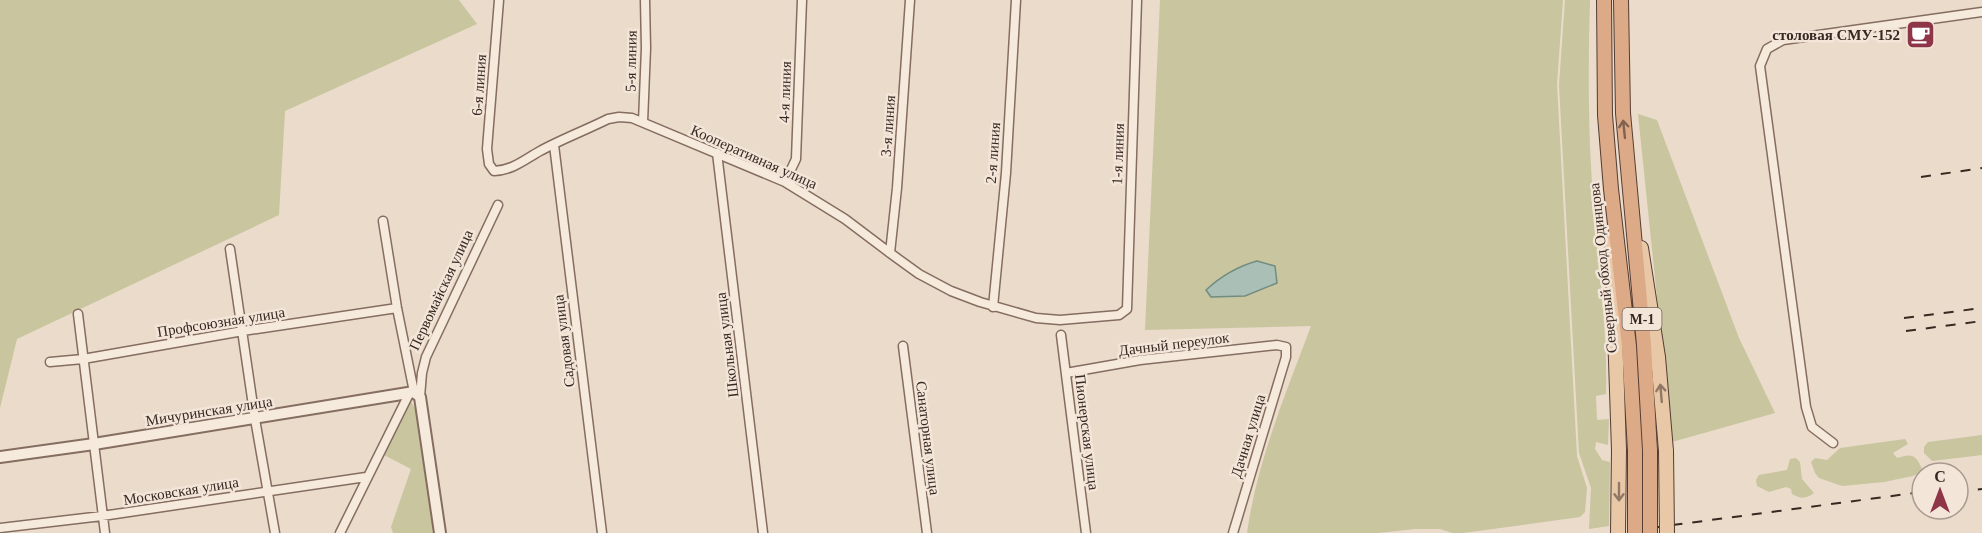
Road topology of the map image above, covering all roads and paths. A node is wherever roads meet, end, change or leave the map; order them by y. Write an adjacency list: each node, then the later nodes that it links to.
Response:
1 (498, 0): 13 (street, 6-я линия)
2 (645, 0): 10 (street, 5-я линия)
3 (802, 0): 14 (street, 4-я линия)
4 (910, 0): 20 (street, 3-я линия)
5 (1016, 0): 21 (street, 2-я линия)
6 (1137, 0): 23 (street, 1-я линия)
7 (1604, 0): 16 (highway, Северный обход Одинцова / М-1)
8 (1621, 0): 15 (highway, М-1, one-way to 8)
9 (1982, 12): 34 (street)
10 (644, 122): 11 (street, Кооперативная улица); 12 (street, Кооперативная улица)
11 (554, 145): 13 (street, Кооперативная улица); 45 (street, Садовая улица)
12 (717, 153): 14 (street, Кооперативная улица); 46 (street, Школьная улица)
13 (494, 171)
14 (785, 182): 20 (street, Кооперативная улица)
15 (1630, 187): 52 (highway, М-1, bridge); 53 (main road, one-way to 15, bridge)
16 (1611, 189): 50 (main road, one-way to 50, bridge); 51 (highway, Северный обход Одинцова / М-1, bridge)
17 (498, 205): 32 (street, Первомайская улица)
18 (383, 221): 22 (street)
19 (230, 249): 25 (street)
20 (890, 253): 21 (street, Кооперативная улица)
21 (993, 307): 23 (street, Кооперативная улица)
22 (397, 308): 25 (street, Профсоюзная улица); 32 (street)
23 (1127, 309)
24 (78, 314): 29 (street)
25 (243, 331): 29 (street, Профсоюзная улица); 33 (street)
26 (1061, 335): 31 (street, Пионерская улица)
27 (903, 346): 47 (street, Санаторная улица)
28 (1286, 347): 31 (street, Дачный переулок); 49 (street, Дачная улица)
29 (83, 359): 30 (street, Профсоюзная улица); 35 (street)
30 (50, 362)
31 (1066, 373): 48 (street, Пионерская улица)
32 (415, 394): 33 (street, Мичуринская улица); 37 (street); 44 (street, Первомайская улица)
33 (255, 418): 35 (street, Мичуринская улица); 38 (street)
34 (1833, 443)
35 (94, 444): 36 (street, Мичуринская улица); 39 (street)
36 (0, 457)
37 (366, 477): 38 (street, Московская улица); 43 (street)
38 (268, 491): 39 (street, Московская улица); 42 (street)
39 (102, 516): 40 (street, Московская улица); 41 (street)
40 (0, 528)
41 (105, 533)
42 (275, 533)
43 (340, 533)
44 (440, 533)
45 (602, 533)
46 (763, 533)
47 (927, 533)
48 (1086, 533)
49 (1233, 533)
50 (1618, 533)
51 (1635, 533)
52 (1650, 533)
53 (1667, 533)

